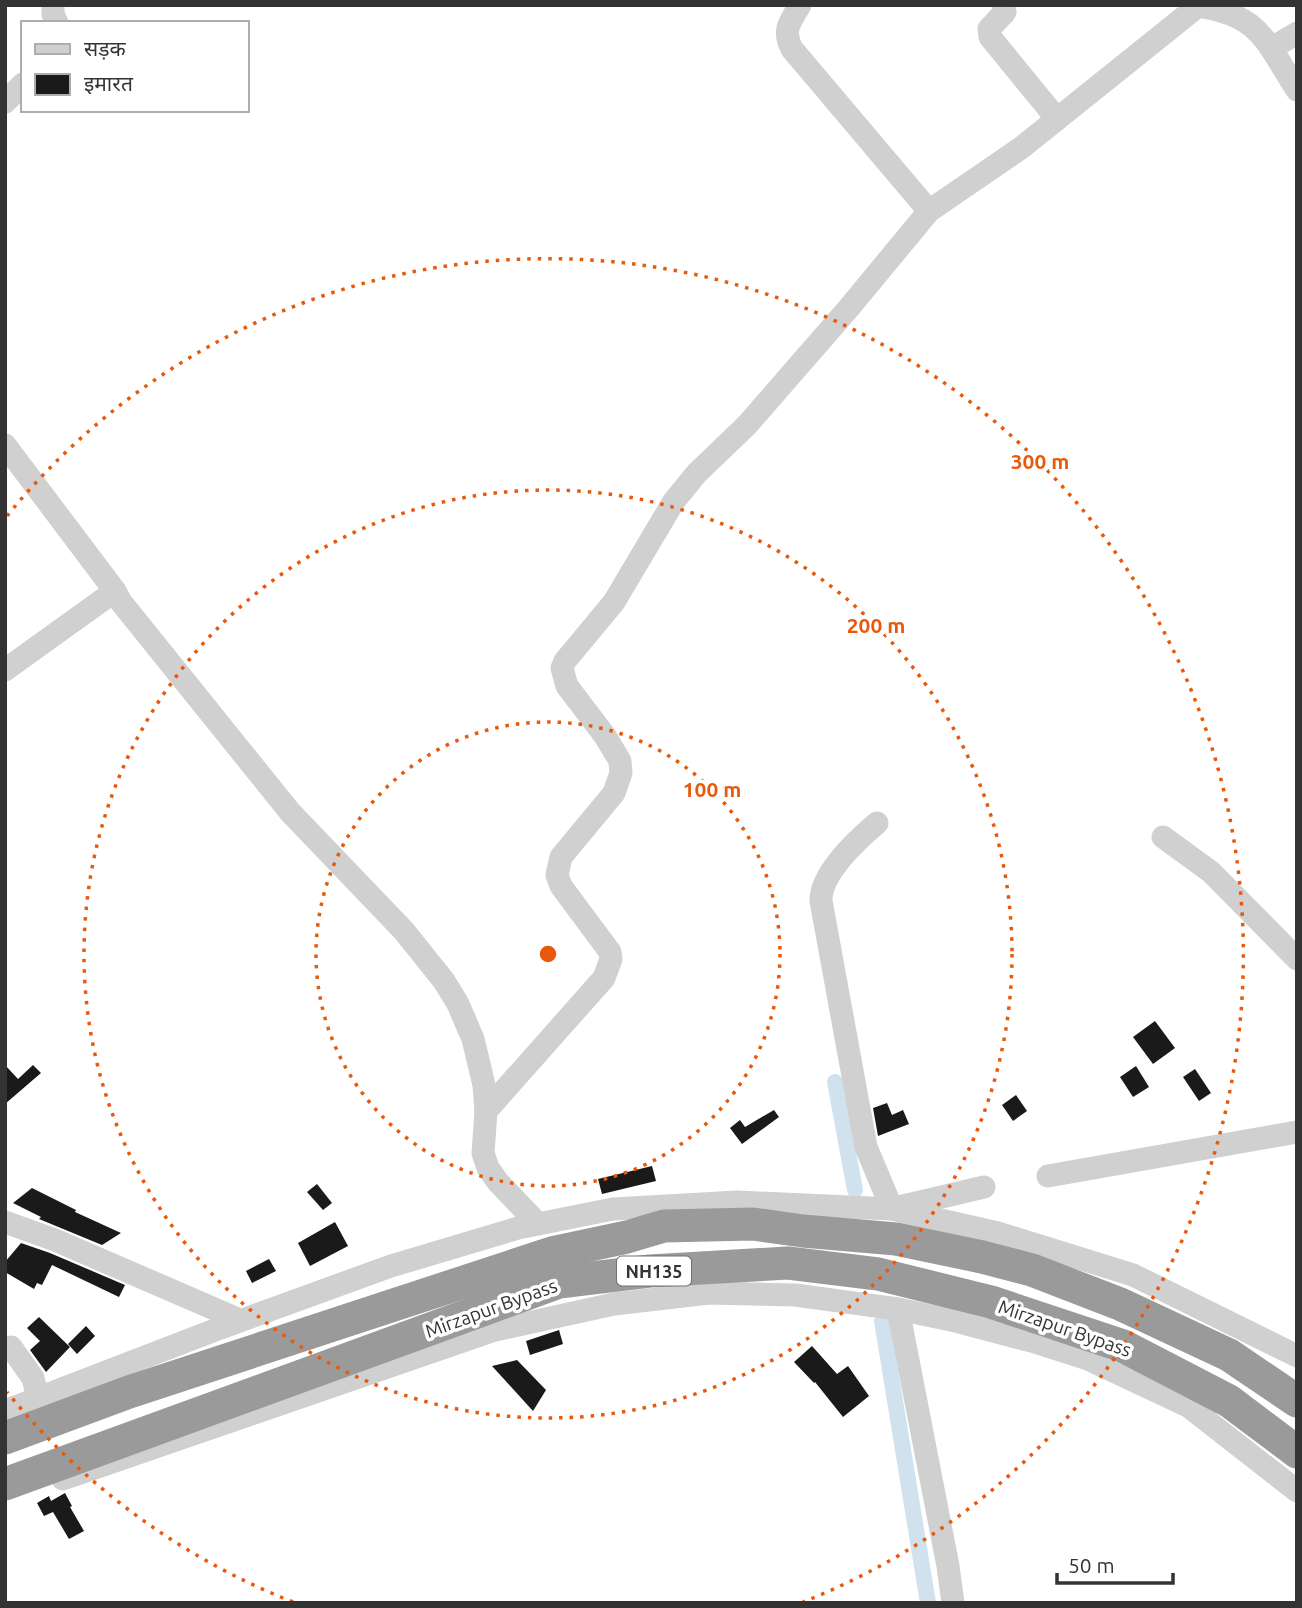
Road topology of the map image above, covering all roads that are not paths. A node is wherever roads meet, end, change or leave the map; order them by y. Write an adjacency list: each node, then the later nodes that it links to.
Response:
1 (800, 5): 11 (street)
2 (1003, 5): 10 (street)
3 (1190, 5): 4 (street)
4 (1198, 6): 6 (street); 10 (street)
5 (1297, 33): 6 (street)
6 (1272, 48): 8 (street)
7 (21, 86): 9 (street)
8 (1297, 90)
9 (5, 102)
10 (1057, 119): 11 (street)
11 (929, 211): 18 (street)
12 (5, 445): 13 (street)
13 (115, 591): 14 (street); 18 (street)
14 (5, 670)
15 (877, 823): 22 (street)
16 (1163, 837): 17 (street)
17 (1297, 960)
18 (486, 1111): 24 (street)
19 (1297, 1132): 20 (street)
20 (1048, 1177)
21 (984, 1187): 22 (street)
22 (892, 1209): 24 (street); 28 (street)
23 (5, 1222): 26 (street)
24 (538, 1224): 26 (street)
25 (898, 1309): 35 (street); 36 (street); 37 (street)
26 (233, 1317): 29 (street)
27 (11, 1347): 29 (street)
28 (1297, 1356)
29 (38, 1399): 31 (street)
30 (1297, 1401): 32 (highway, NH135)
31 (5, 1411)
32 (5, 1438)
33 (1297, 1452): 34 (highway, Mirzapur Bypass / NH135)
34 (5, 1484)
35 (1297, 1491)
36 (5, 1498)
37 (953, 1603)

